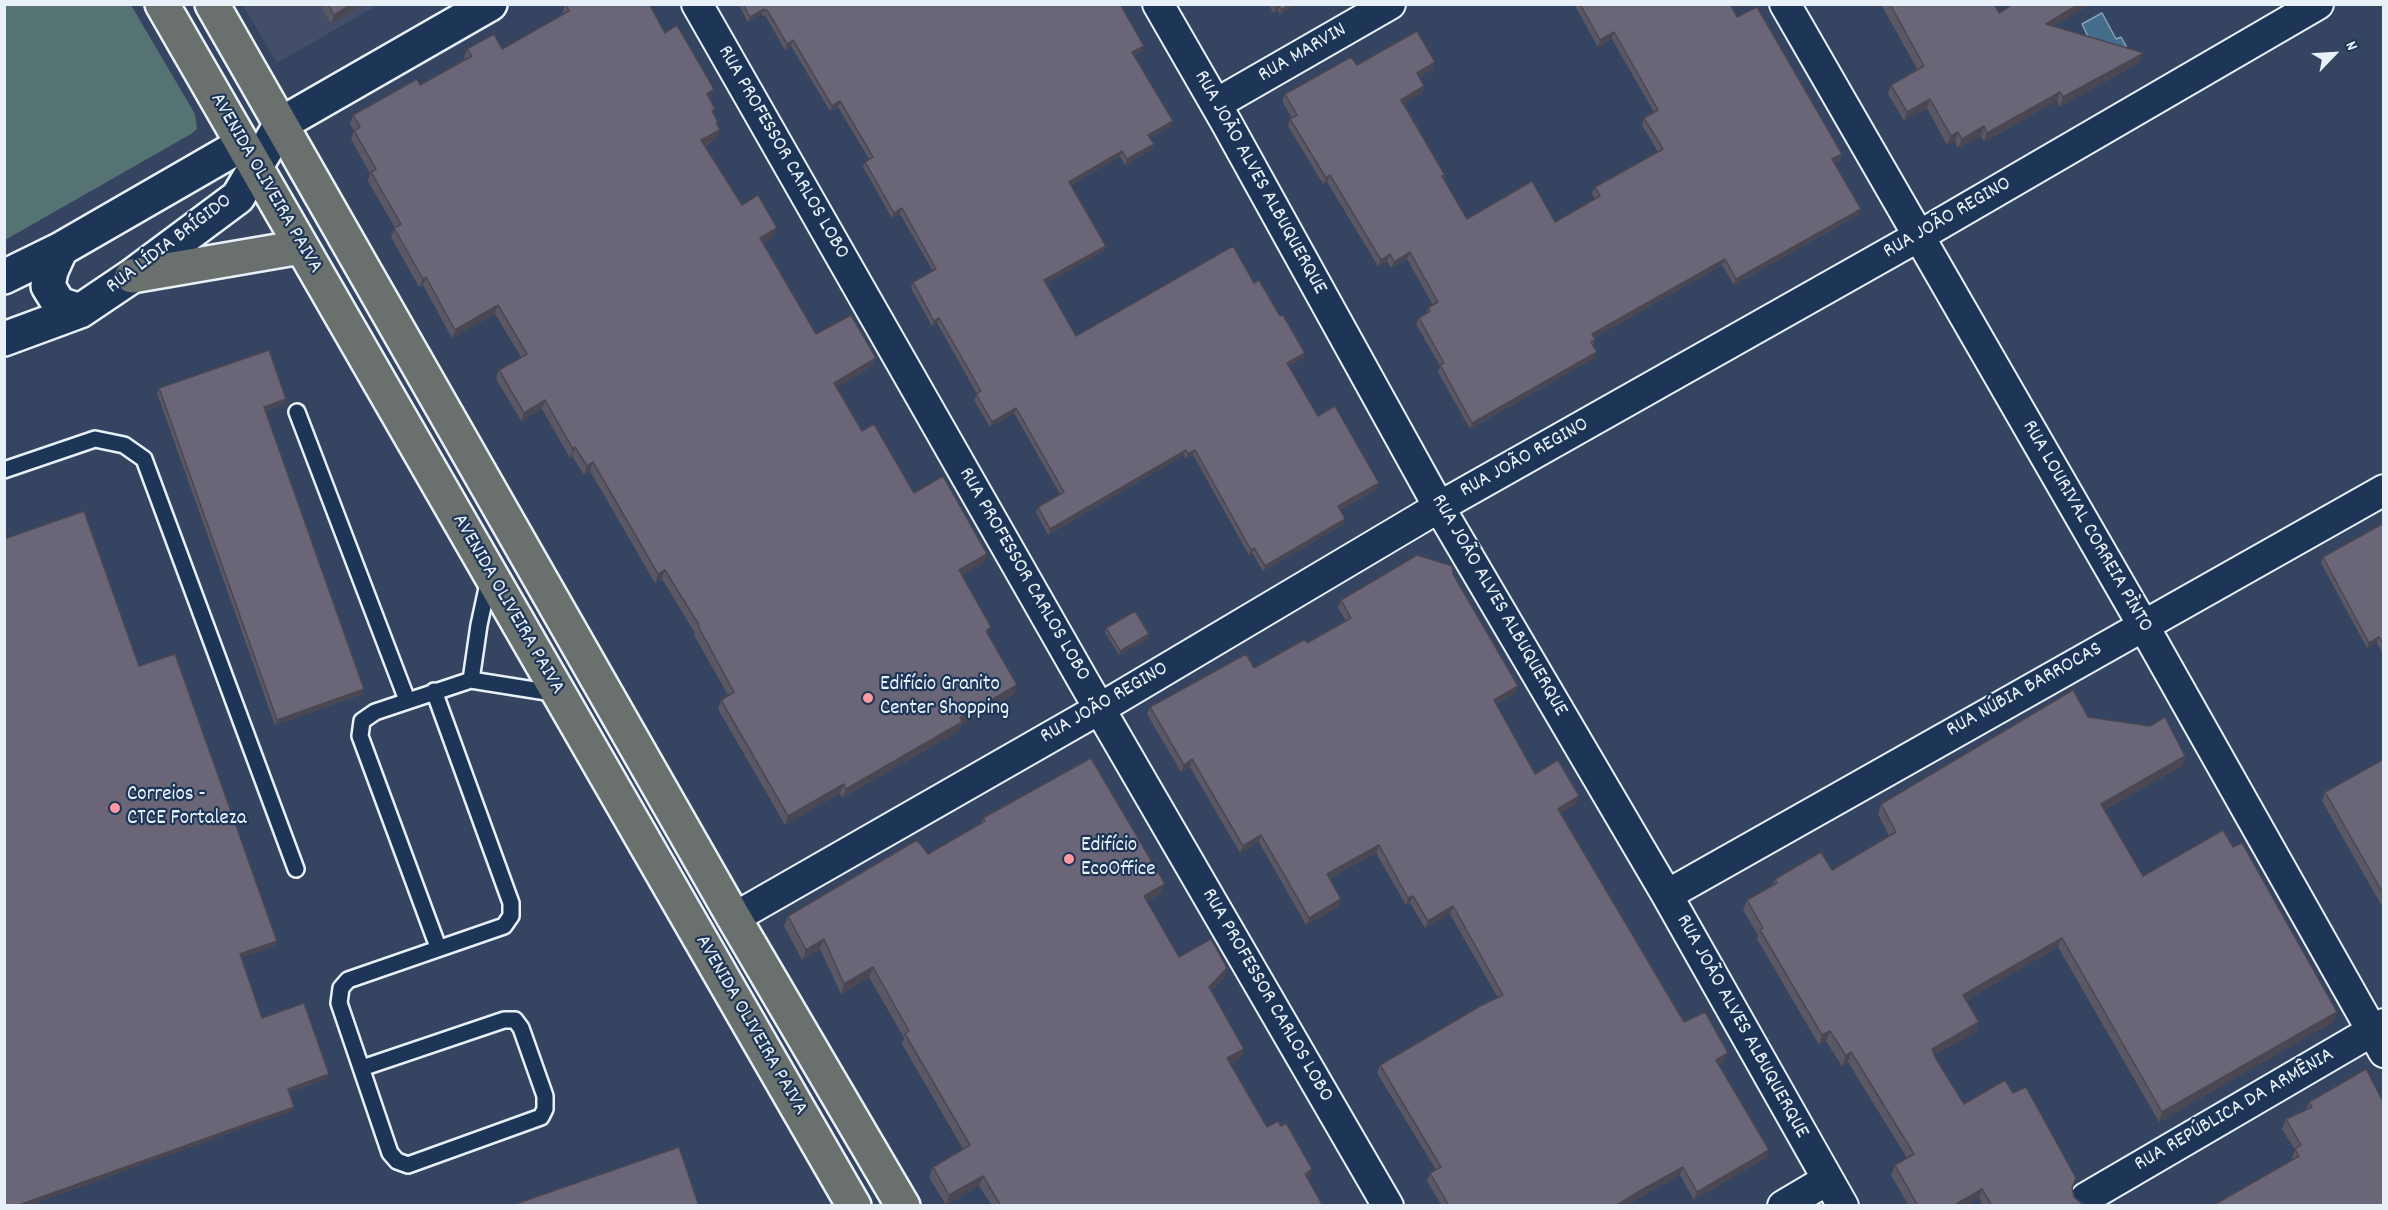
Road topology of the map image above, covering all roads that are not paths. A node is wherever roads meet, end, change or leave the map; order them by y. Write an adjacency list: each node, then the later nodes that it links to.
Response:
1 (162, 4): 11 (main road, AVENIDA OLIVEIRA PAIVA)
2 (212, 4): 10 (main road, AVENIDA OLIVEIRA PAIVA)
3 (490, 4): 10 (street, RUA LÍDIA BRÍGIDO)
4 (698, 4): 29 (street, RUA PROFESSOR CARLOS LOBO)
5 (1158, 4): 9 (street, RUA JOÃO ALVES ALBUQUERQUE)
6 (1390, 4): 9 (street, RUA MARVIN)
7 (1785, 4): 12 (street, RUA LOURIVAL CORREIA PÌNTO)
8 (2318, 4): 12 (street, RUA JOÃO REGINO)
9 (1215, 104): 22 (street, RUA JOÃO ALVES ALBUQUERQUE)
10 (281, 124): 11 (street, RUA LÍDIA BRÍGIDO); 32 (main road, AVENIDA OLIVEIRA PAIVA)
11 (249, 156): 13 (main road, AVENIDA OLIVEIRA PAIVA); 14 (street, RUA LÍDIA BRÍGIDO); 15 (street, RUA LÍDIA BRÍGIDO)
12 (1919, 236): 22 (street, RUA JOÃO REGINO); 24 (street, RUA LOURIVAL CORREIA PÌNTO)
13 (301, 247): 15 (main road); 23 (main road, AVENIDA OLIVEIRA PAIVA)
14 (61, 249): 16 (street, RUA LÍDIA BRÍGIDO); 17 (street)
15 (132, 276): 17 (street, RUA LÍDIA BRÍGIDO)
16 (4, 277)
17 (80, 310): 18 (street, RUA LÍDIA BRÍGIDO)
18 (4, 339)
19 (297, 412): 28 (lane)
20 (4, 470): 30 (lane)
21 (2384, 490): 24 (street, RUA NÚBIA BARROCAS)
22 (1439, 507): 29 (street, RUA JOÃO REGINO); 31 (street, RUA JOÃO ALVES ALBUQUERQUE)
23 (490, 574): 25 (lane); 27 (main road, AVENIDA OLIVEIRA PAIVA)
24 (2143, 625): 31 (street, RUA NÚBIA BARROCAS); 34 (street, RUA LOURIVAL CORREIA PÌNTO)
25 (471, 680): 26 (lane); 27 (lane)
26 (434, 691): 28 (lane); 33 (lane)
27 (559, 694): 38 (main road, AVENIDA OLIVEIRA PAIVA)
28 (407, 700): 33 (lane)
29 (1099, 709): 32 (street, RUA JOÃO REGINO); 40 (street, RUA PROFESSOR CARLOS LOBO)
30 (296, 869)
31 (1667, 895): 36 (street, RUA JOÃO ALVES ALBUQUERQUE)
32 (734, 918): 39 (main road, AVENIDA OLIVEIRA PAIVA)
33 (438, 947): 35 (lane)
34 (2380, 1036): 37 (street, RUA REPÚBLICA DA ARMÊNIA)
35 (362, 1068): 35 (lane)
36 (1827, 1180): 41 (street); 42 (street, RUA JOÃO ALVES ALBUQUERQUE)
37 (2086, 1198)
38 (854, 1206)
39 (903, 1206)
40 (1388, 1206)
41 (1783, 1206)
42 (1843, 1206)

